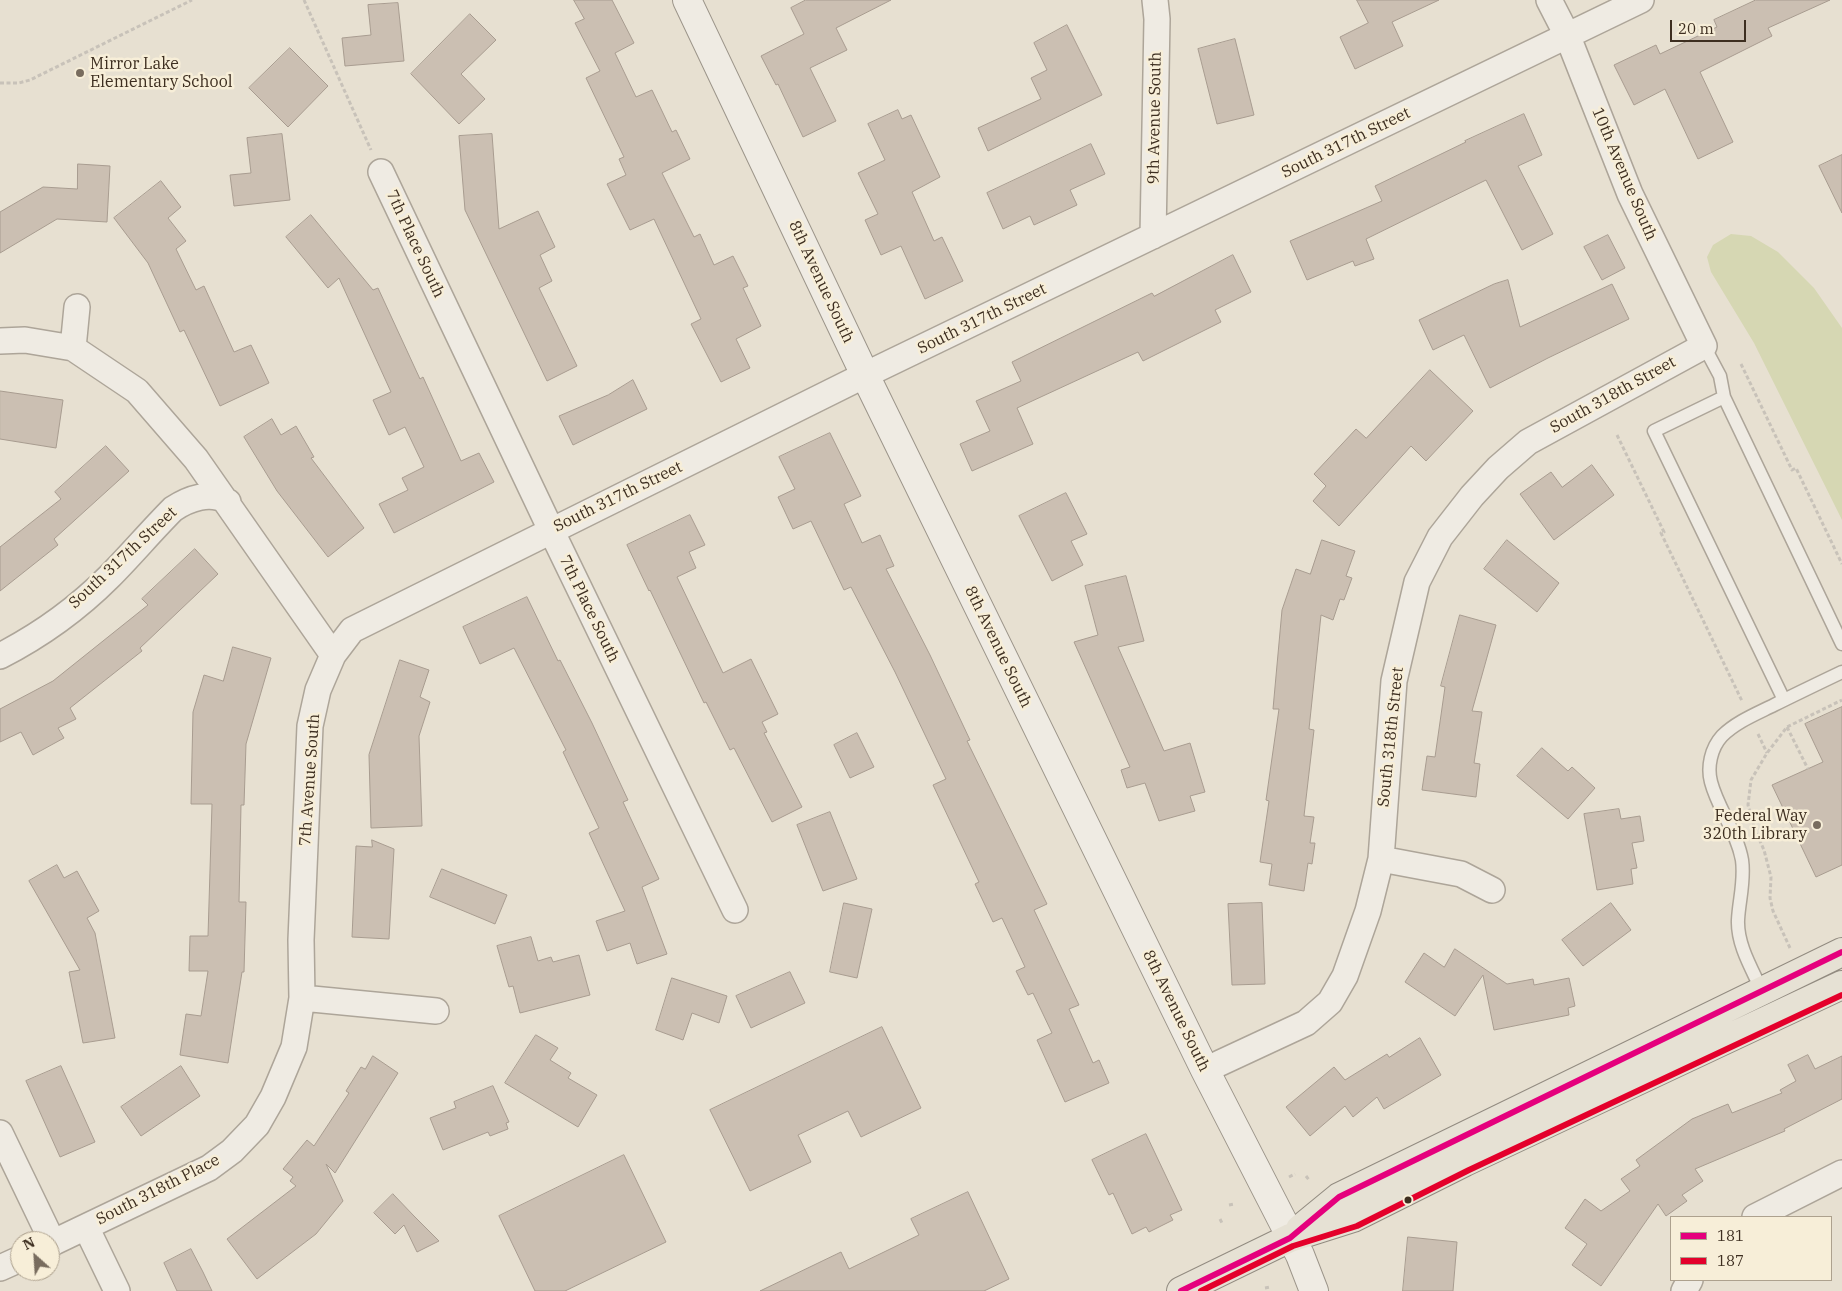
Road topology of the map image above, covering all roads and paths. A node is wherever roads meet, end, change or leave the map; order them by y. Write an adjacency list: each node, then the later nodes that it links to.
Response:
1 (192, 0): 8 (path)
2 (304, 0): 9 (path)
3 (1155, 0): 10 (street, 9th Avenue South)
4 (1549, 0): 7 (street, 10th Avenue South)
5 (1642, 0): 7 (street, South 317th Street)
6 (689, 1): 16 (street, 8th Avenue South)
7 (1568, 37): 10 (street, South 317th Street); 13 (street, 10th Avenue South)
8 (0, 83)
9 (381, 172): 20 (street, 7th Place South)
10 (1153, 236): 16 (street, South 317th Street)
11 (77, 307): 14 (street)
12 (0, 341): 14 (street)
13 (1704, 346): 17 (lane); 33 (street, South 318th Street)
14 (73, 348): 19 (street)
15 (1741, 364): 21 (path)
16 (865, 375): 20 (street, South 317th Street); 42 (street, 8th Avenue South)
17 (1724, 397): 22 (lane); 26 (lane)
18 (1617, 435): 28 (path)
19 (228, 502): 23 (street); 24 (street, South 317th Street)
20 (551, 530): 23 (street, South 317th Street); 35 (street, 7th Place South)
21 (1842, 564)
22 (1842, 644)
23 (333, 654): 40 (street, 7th Avenue South)
24 (0, 656)
25 (1842, 672): 26 (lane)
26 (1784, 700): 39 (lane)
27 (1842, 700): 30 (path)
28 (1744, 706)
29 (1755, 726): 31 (path)
30 (1787, 727): 31 (path); 32 (path)
31 (1767, 753): 36 (path)
32 (1808, 769)
33 (1380, 859): 34 (street); 42 (street, South 318th Street)
34 (1492, 890)
35 (734, 910)
36 (1791, 950)
37 (1842, 952): 39 (main road)
38 (1842, 985): 43 (main road)
39 (1762, 991): 43 (main road); 52 (main road)
40 (302, 998): 41 (street); 44 (street, 7th Avenue South)
41 (436, 1011)
42 (1205, 1070): 52 (street, 8th Avenue South)
43 (1570, 1113): 52 (main road)
44 (257, 1125): 50 (street, South 318th Place)
45 (0, 1133): 51 (street)
46 (1842, 1173): 49 (street)
47 (1306, 1176): 48 (path)
48 (1309, 1180)
49 (1757, 1216)
50 (86, 1227): 53 (street, South 318th Place); 56 (street)
51 (45, 1231)
52 (1290, 1238): 57 (main road); 58 (street, 8th Avenue South)
53 (60, 1239)
54 (1271, 1287): 55 (path)
55 (1265, 1288)
56 (117, 1291)
57 (1181, 1291)
58 (1314, 1291)

